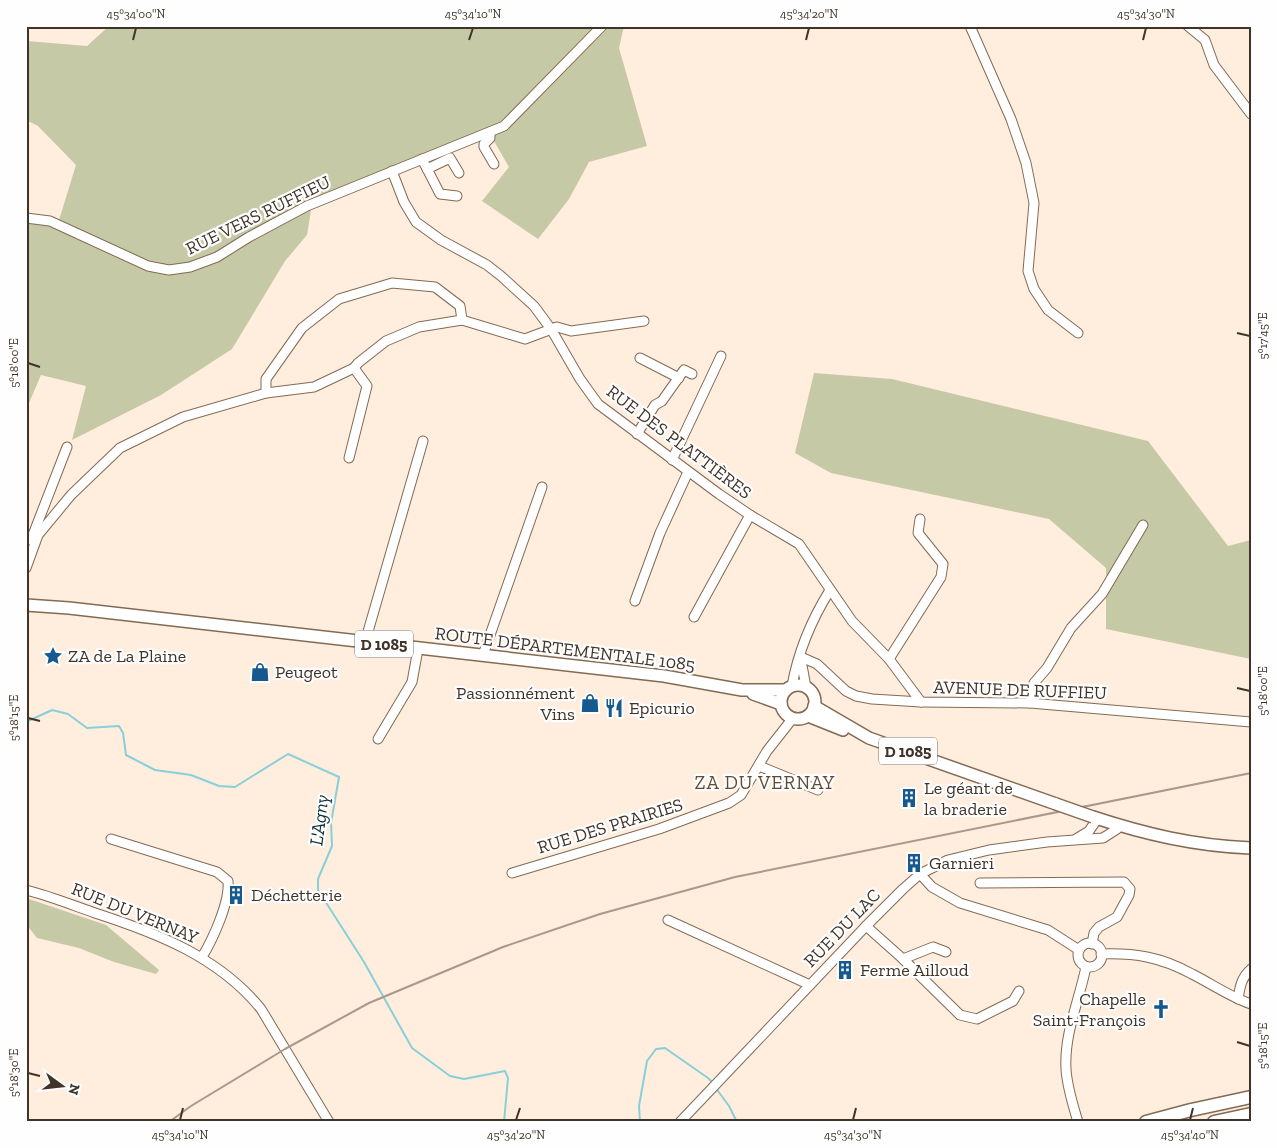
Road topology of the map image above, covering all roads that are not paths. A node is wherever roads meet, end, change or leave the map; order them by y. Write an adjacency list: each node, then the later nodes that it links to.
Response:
1 (602, 26): 5 (street, RUE VERS RUFFIEU)
2 (970, 26): 16 (street)
3 (1188, 26): 4 (street)
4 (1251, 114)
5 (490, 132): 6 (street, RUE VERS RUFFIEU); 7 (street)
6 (422, 159): 8 (street); 9 (street, RUE VERS RUFFIEU)
7 (494, 164)
8 (427, 169): 10 (street); 11 (street)
9 (392, 170): 12 (street, RUE VERS RUFFIEU); 15 (street, RUE DES PLATTIÈRES)
10 (459, 173)
11 (458, 196)
12 (26, 218)
13 (462, 320): 15 (street); 19 (street); 22 (street)
14 (644, 321): 15 (street)
15 (551, 329): 23 (street, RUE DES PLATTIÈRES)
16 (1078, 334)
17 (721, 356): 27 (street)
18 (640, 358): 21 (street)
19 (354, 368): 22 (street); 26 (street)
20 (692, 374): 21 (street)
21 (679, 378): 23 (street)
22 (266, 393): 34 (street)
23 (637, 434): 27 (street, RUE DES PLATTIÈRES)
24 (423, 441): 39 (street)
25 (67, 446): 33 (street)
26 (350, 458)
27 (672, 460): 28 (street, RUE DES PLATTIÈRES)
28 (688, 472): 30 (street, RUE DES PLATTIÈRES); 36 (street)
29 (542, 487): 41 (street)
30 (750, 515): 35 (street, RUE DES PLATTIÈRES); 38 (street)
31 (920, 519): 43 (street)
32 (1143, 525): 48 (street)
33 (26, 552)
34 (26, 568)
35 (830, 590): 42 (street); 43 (street, RUE DES PLATTIÈRES)
36 (635, 601)
37 (26, 605): 39 (main road, ROUTE DÉPARTEMENTALE 1085 / D 1085)
38 (694, 617)
39 (365, 642): 40 (main road, ROUTE DÉPARTEMENTALE 1085 / D 1085)
40 (418, 649): 41 (main road, ROUTE DÉPARTEMENTALE 1085 / D 1085); 55 (street)
41 (483, 656): 46 (main road, ROUTE DÉPARTEMENTALE 1085 / D 1085)
42 (801, 657): 44 (street); 45 (street); 47 (street, AVENUE DE RUFFIEU)
43 (889, 659): 47 (street, RUE DES PLATTIÈRES)
44 (806, 687): 45 (main road); 50 (main road)
45 (789, 688): 46 (main road, D 1085); 49 (main road)
46 (742, 690): 49 (main road, D 1085)
47 (921, 702): 48 (street, AVENUE DE RUFFIEU)
48 (1030, 703): 53 (street, AVENUE DE RUFFIEU)
49 (781, 704): 52 (main road)
50 (814, 706): 51 (main road); 54 (main road, D 1085)
51 (808, 716): 52 (main road); 54 (main road, D 1085)
52 (793, 718): 56 (street, RUE DES PRAIRIES)
53 (1251, 722)
54 (869, 738): 58 (main road, D 1085, bridge)
55 (378, 739)
56 (759, 766): 57 (street); 63 (street, RUE DES PRAIRIES)
57 (818, 790)
58 (1095, 818): 59 (main road, D 1085); 61 (street)
59 (1120, 825): 61 (street, RUE DU LAC); 62 (main road, D 1085)
60 (111, 839): 73 (street)
61 (1074, 840): 64 (street, RUE DU LAC)
62 (1251, 848)
63 (512, 873)
64 (920, 874): 68 (street, RUE DU LAC); 70 (street)
65 (980, 883): 69 (street)
66 (26, 890): 73 (street, RUE DU VERNAY)
67 (668, 920): 77 (street)
68 (866, 926): 74 (street); 77 (street, RUE DU LAC)
69 (1092, 944): 70 (street); 72 (street)
70 (1079, 950): 75 (street)
71 (946, 952): 74 (street)
72 (1102, 954): 75 (street); 79 (street)
73 (202, 957): 84 (street, RUE DU VERNAY)
74 (903, 959): 78 (street)
75 (1086, 967): 83 (street)
76 (1251, 969): 79 (street)
77 (810, 985): 85 (street, RUE DU LAC)
78 (1018, 990)
79 (1238, 1000): 80 (street)
80 (1251, 1004)
81 (1251, 1098): 86 (highway)
82 (1251, 1114): 87 (highway)
83 (1078, 1120)
84 (328, 1122)
85 (680, 1122)
86 (1146, 1122)
87 (1214, 1122)

